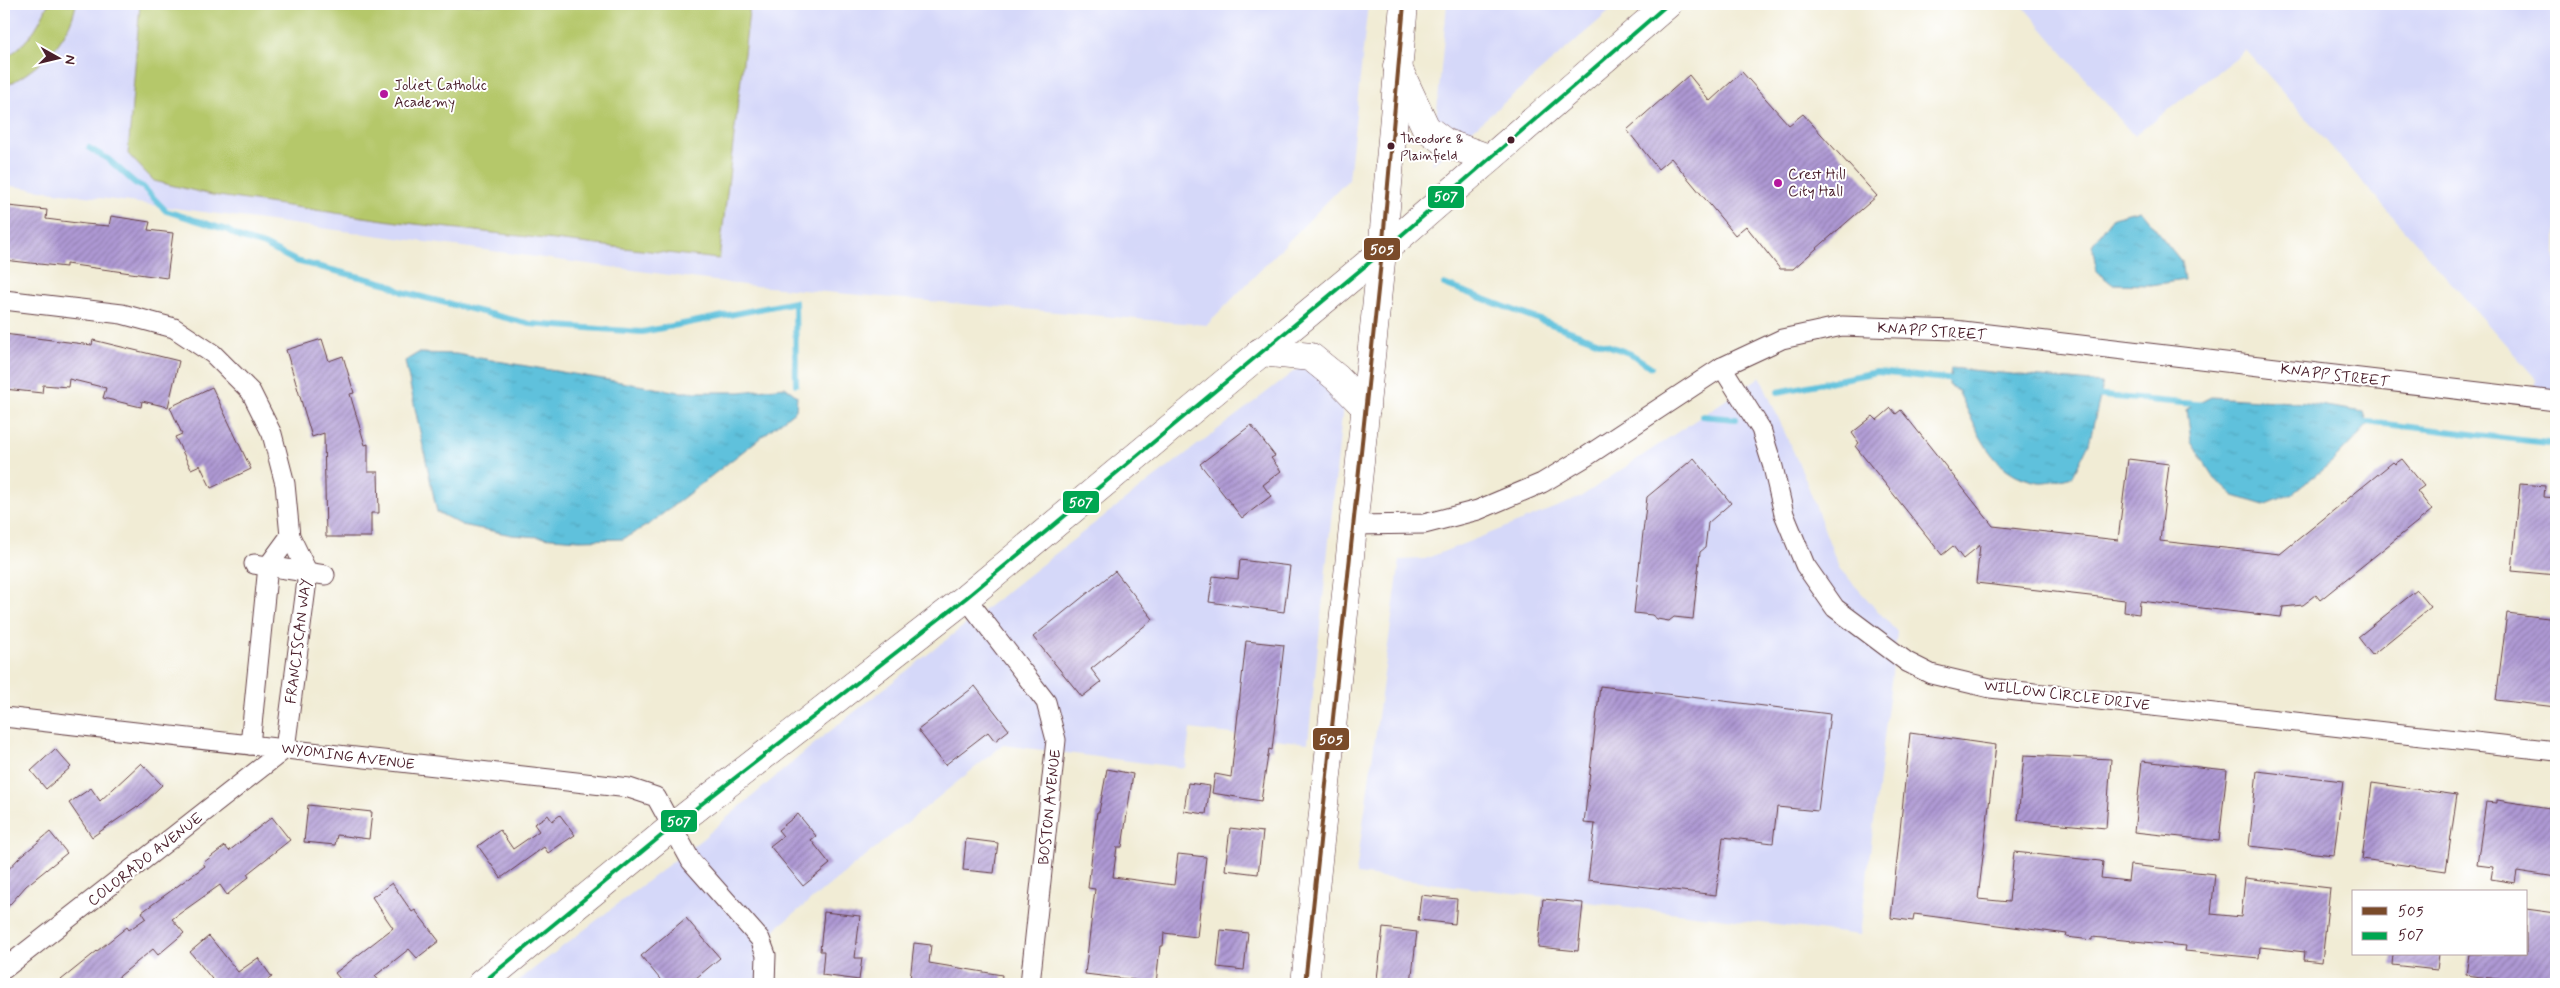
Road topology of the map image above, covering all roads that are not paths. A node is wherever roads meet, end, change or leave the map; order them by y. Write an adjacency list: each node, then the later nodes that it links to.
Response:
1 (1404, 4): 3 (main road)
2 (1668, 4): 4 (main road)
3 (1397, 66): 4 (main road); 5 (main road)
4 (1488, 158): 5 (main road)
5 (1382, 252): 7 (main road); 10 (main road)
6 (4, 300): 12 (street, FRANCISCAN WAY)
7 (1260, 352): 10 (main road); 15 (main road)
8 (1722, 367): 9 (street, KNAPP STREET); 11 (street, KNAPP STREET); 19 (street, WILLOW CIRCLE DRIVE)
9 (2556, 401)
10 (1366, 408): 11 (main road)
11 (1354, 525): 25 (main road)
12 (290, 536): 13 (street); 14 (street, FRANCISCAN WAY)
13 (261, 565): 14 (street); 17 (street)
14 (316, 574): 18 (street, FRANCISCAN WAY)
15 (966, 598): 20 (main road); 24 (street, BOSTON AVENUE)
16 (4, 717): 17 (street, WYOMING AVENUE)
17 (250, 745): 18 (street, WYOMING AVENUE)
18 (285, 749): 20 (street, WYOMING AVENUE); 21 (street, COLORADO AVENUE)
19 (2556, 751)
20 (672, 828): 22 (main road); 23 (street, WYOMING AVENUE)
21 (4, 969)
22 (481, 984)
23 (765, 984)
24 (1030, 984)
25 (1305, 984)

